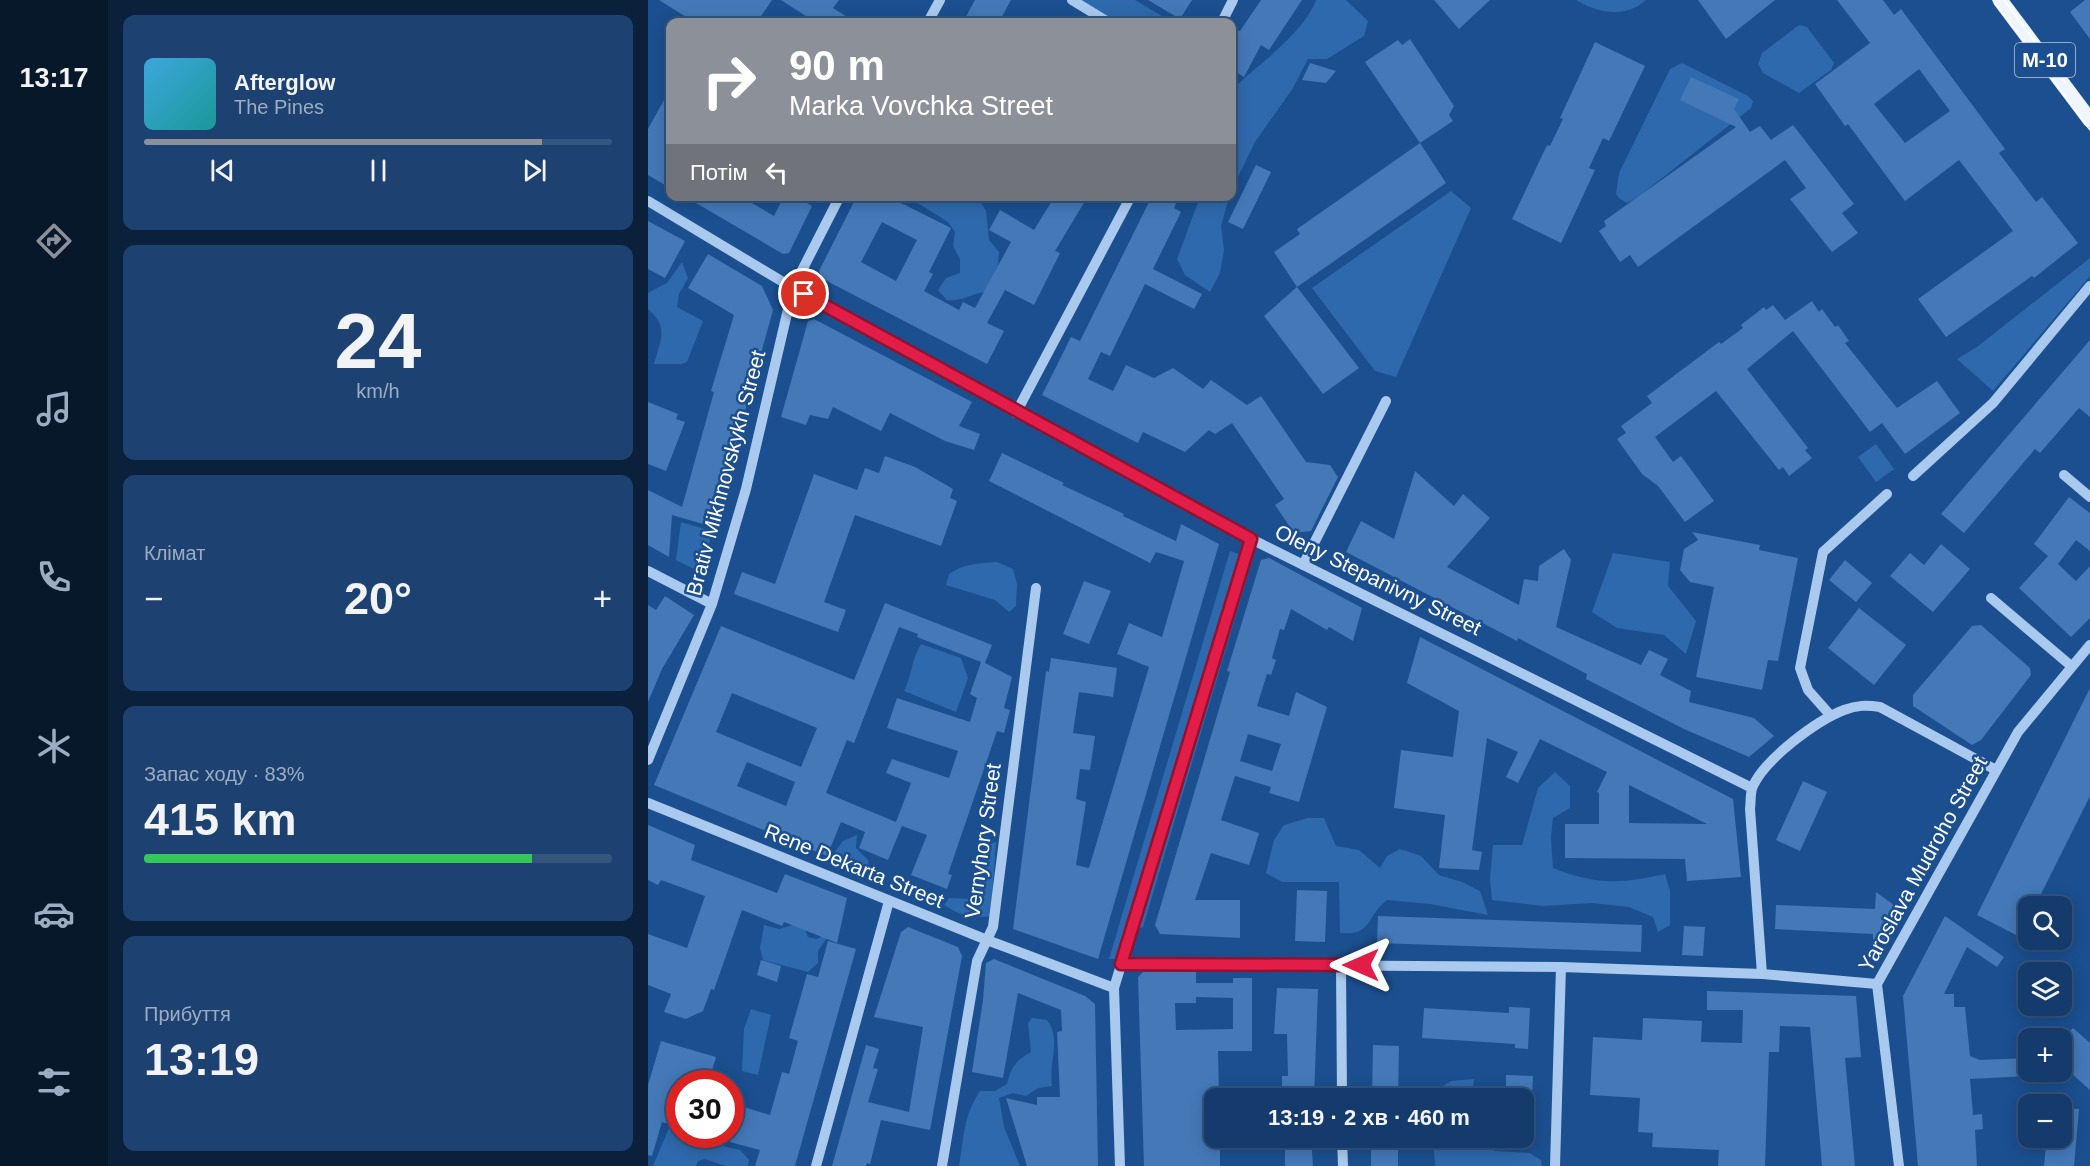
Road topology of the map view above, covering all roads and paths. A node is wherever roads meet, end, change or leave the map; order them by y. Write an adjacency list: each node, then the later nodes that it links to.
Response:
1 (940, 0): 5 (street)
2 (1072, 0): 6 (street)
3 (1233, 0): 7 (street)
4 (2000, 0): 8 (main road, М-10)
5 (930, 18)
6 (1101, 18)
7 (1224, 18)
8 (2090, 120)
9 (648, 201): 13 (street, Oleny Stepanivny Street)
10 (838, 201): 13 (street, Brativ Mikhnovskykh Street)
11 (1128, 201): 15 (street)
12 (2090, 286): 17 (street)
13 (794, 288): 15 (street, Oleny Stepanivny Street); 25 (street, Brativ Mikhnovskykh Street)
14 (1386, 401): 21 (street)
15 (1016, 412): 20 (street, Oleny Stepanivny Street)
16 (2064, 475): 19 (street)
17 (1913, 476)
18 (1887, 494): 28 (street)
19 (2090, 497)
20 (1251, 539): 21 (street, Oleny Stepanivny Street); 35 (street)
21 (1304, 565): 31 (street, Oleny Stepanivny Street)
22 (648, 571): 25 (street)
23 (1036, 588): 34 (street, Vernyhory Street)
24 (1991, 598): 27 (street)
25 (712, 604): 29 (street, Brativ Mikhnovskykh Street)
26 (2090, 645): 27 (street, Yaroslava Mudroho Street)
27 (2070, 665): 30 (street, Yaroslava Mudroho Street)
28 (1831, 716): 30 (street); 31 (street)
29 (648, 760)
30 (1996, 770): 39 (street, Yaroslava Mudroho Street)
31 (1752, 788): 38 (street)
32 (648, 803): 33 (street, Rene Dekarta Street)
33 (890, 901): 34 (street, Rene Dekarta Street); 43 (street)
34 (987, 940): 40 (street, Rene Dekarta Street); 44 (street, Vernyhory Street)
35 (1121, 964): 36 (street); 40 (street)
36 (1341, 965): 37 (street); 41 (street)
37 (1561, 967): 38 (street); 47 (street)
38 (1762, 974): 39 (street)
39 (1877, 984): 48 (street, Yaroslava Mudroho Street)
40 (1114, 988): 45 (street)
41 (1342, 1088)
42 (1342, 1148): 46 (street)
43 (816, 1166)
44 (942, 1166)
45 (1120, 1166)
46 (1342, 1166)
47 (1555, 1166)
48 (1899, 1166)

